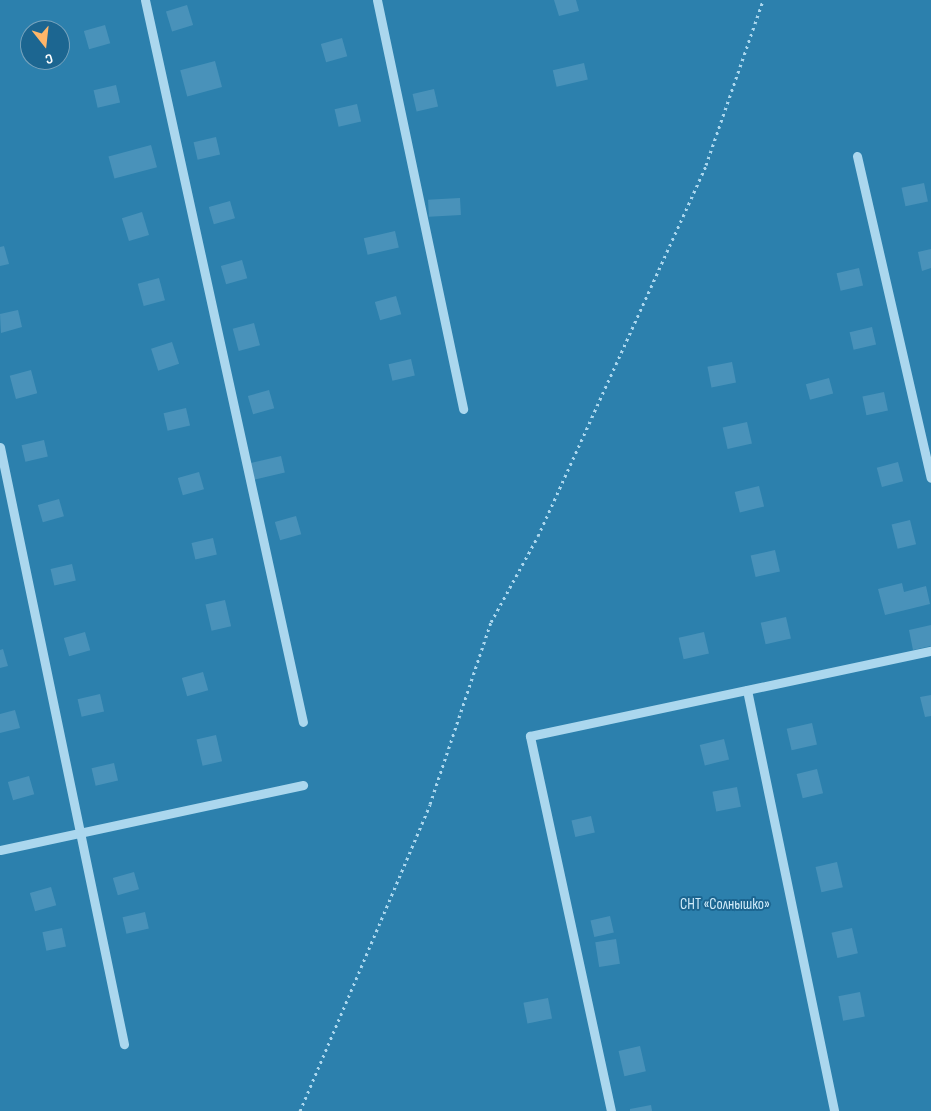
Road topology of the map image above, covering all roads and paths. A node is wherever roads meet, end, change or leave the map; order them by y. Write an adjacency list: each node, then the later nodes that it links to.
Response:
1 (145, 0): 10 (lane)
2 (377, 0): 5 (lane)
3 (763, 0): 15 (path)
4 (857, 156): 7 (lane)
5 (463, 409)
6 (0, 447): 12 (lane)
7 (931, 478)
8 (931, 651): 9 (lane)
9 (747, 690): 16 (lane); 17 (lane)
10 (302, 722)
11 (303, 785): 12 (lane)
12 (80, 833): 13 (lane); 14 (lane)
13 (0, 850)
14 (124, 1044)
15 (300, 1111)
16 (611, 1111)
17 (834, 1111)

